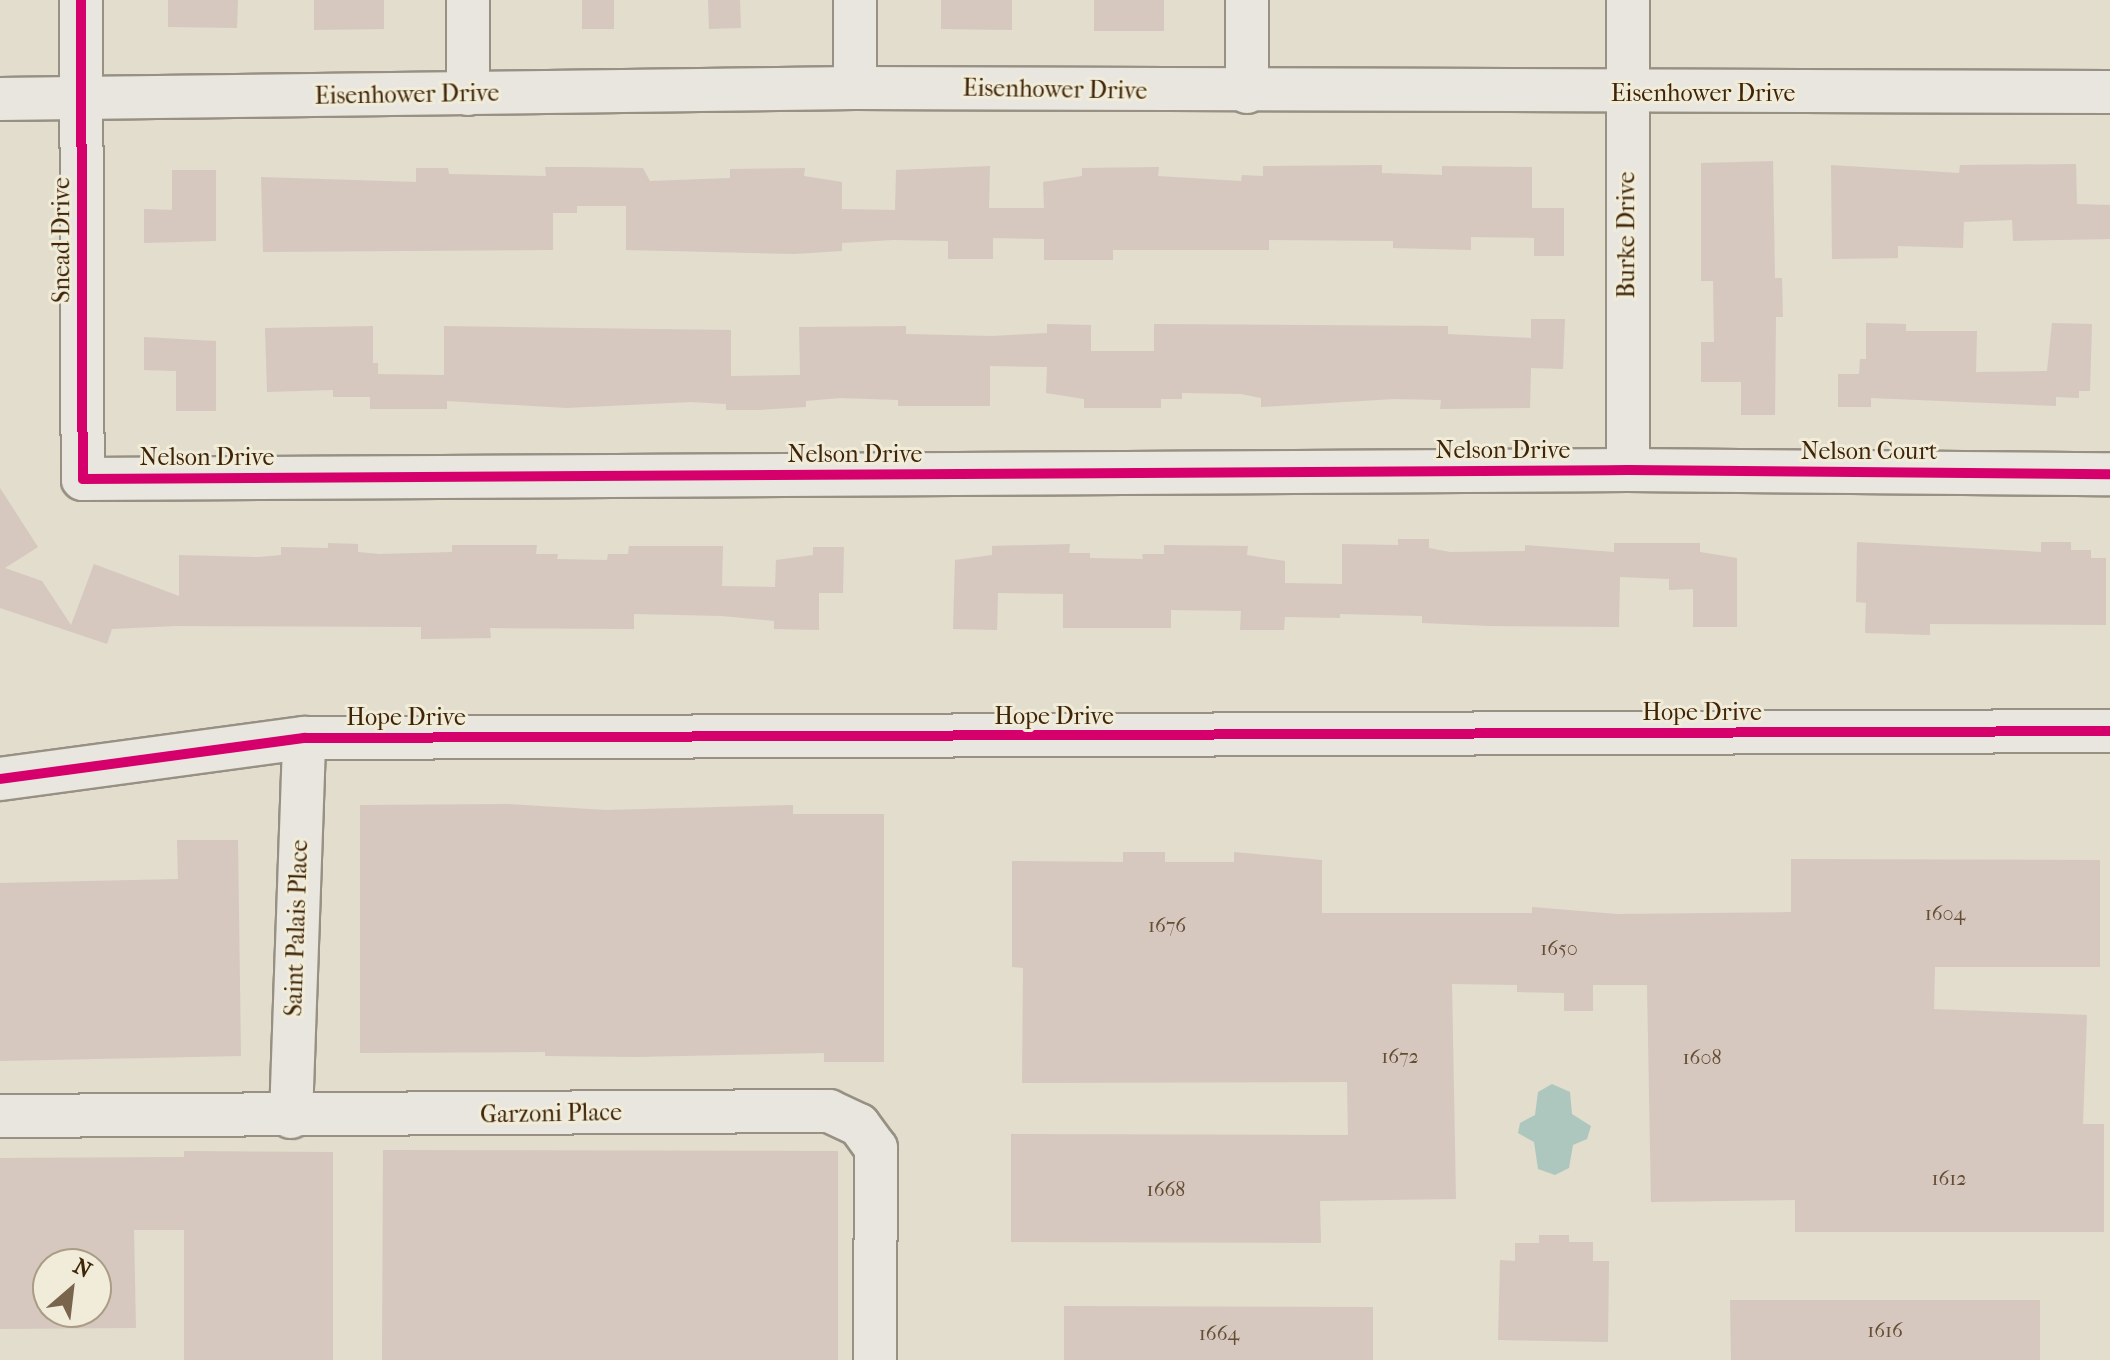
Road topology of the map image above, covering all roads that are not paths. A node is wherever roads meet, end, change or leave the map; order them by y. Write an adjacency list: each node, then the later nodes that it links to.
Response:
1 (81, 0): 11 (street, Snead Drive)
2 (468, 0): 9 (street)
3 (855, 0): 6 (street)
4 (1247, 0): 7 (street)
5 (1628, 0): 10 (street, Burke Drive)
6 (855, 88): 7 (street, Eisenhower Drive); 9 (street, Eisenhower Drive)
7 (1247, 92): 10 (street, Eisenhower Drive)
8 (2110, 92): 10 (street, Eisenhower Drive)
9 (468, 94): 11 (street, Eisenhower Drive)
10 (1627, 94): 13 (street, Burke Drive)
11 (82, 98): 12 (street, Eisenhower Drive); 15 (street, Snead Drive)
12 (0, 99)
13 (1628, 470): 14 (street, Nelson Court); 15 (street, Nelson Drive)
14 (2110, 474)
15 (83, 479)
16 (2110, 731): 17 (street, Hope Drive)
17 (304, 738): 18 (street, Hope Drive); 20 (street, Saint Palais Place)
18 (0, 779)
19 (0, 1116): 20 (street, Garzoni Place)
20 (291, 1117): 21 (street, Garzoni Place)
21 (875, 1360)

